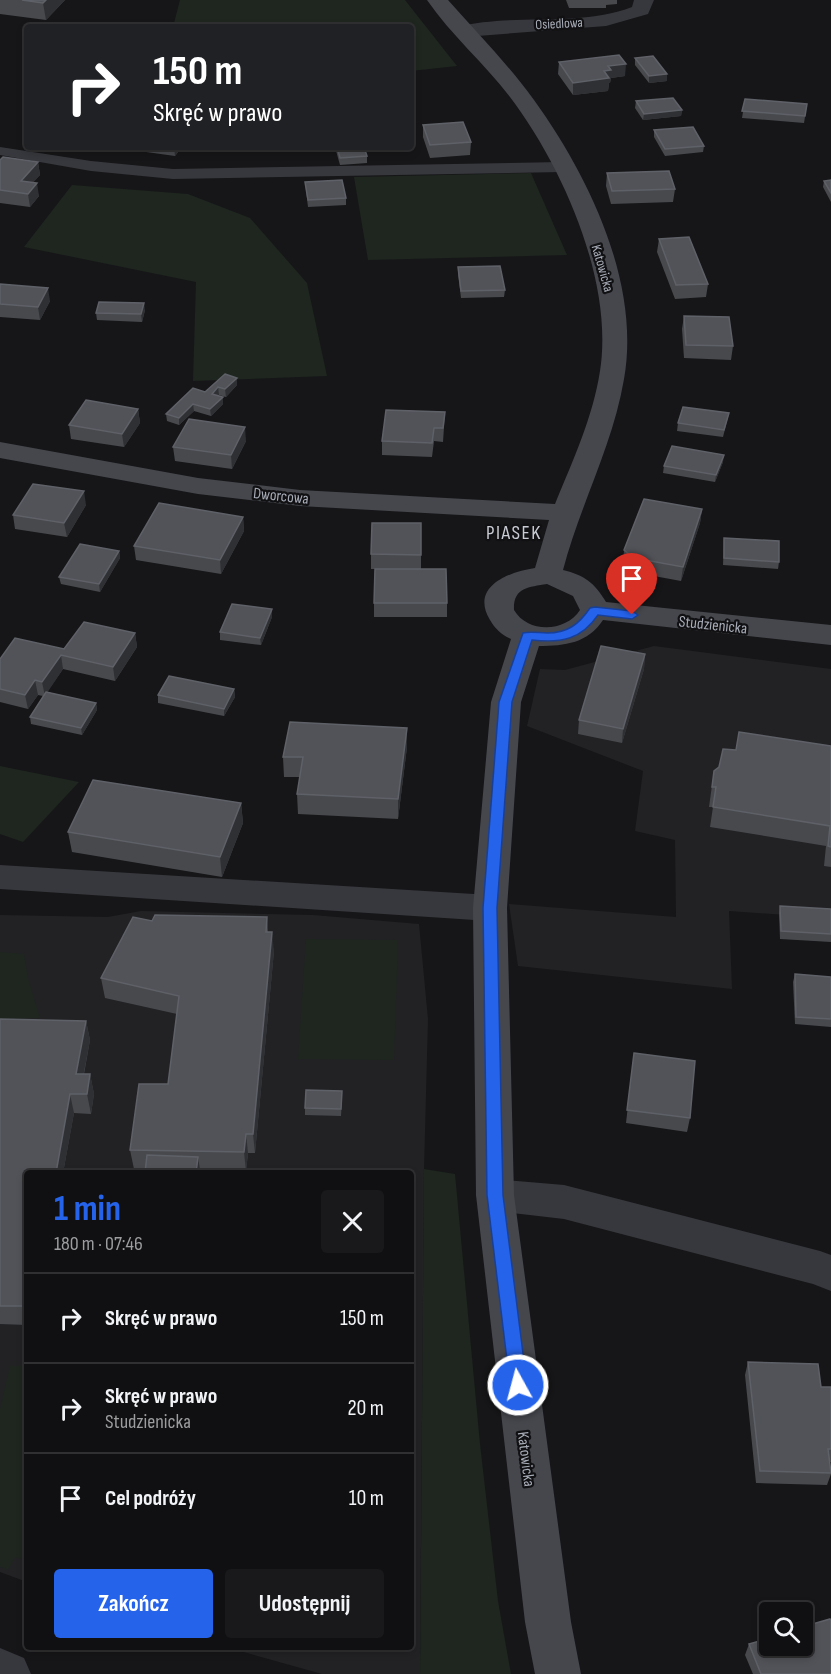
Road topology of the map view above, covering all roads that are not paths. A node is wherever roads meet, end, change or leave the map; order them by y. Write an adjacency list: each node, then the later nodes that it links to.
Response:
1 (437, 0): 3 (street, Katowicka)
2 (644, 0): 3 (street, Osiedlowa)
3 (464, 31): 5 (street, Katowicka)
4 (0, 151): 5 (lane)
5 (562, 167): 7 (street, Katowicka)
6 (0, 450): 7 (street, Dworcowa)
7 (566, 513): 8 (street, Katowicka)
8 (547, 575): 9 (street); 11 (street)
9 (595, 610): 10 (street, Studzienicka); 11 (street)
10 (831, 635)
11 (527, 636): 13 (street, Katowicka)
12 (0, 877): 13 (street)
13 (490, 908): 14 (street, Katowicka)
14 (495, 1195): 15 (street); 18 (street, Katowicka)
15 (831, 1273)
16 (0, 1671): 17 (street)
17 (8, 1674)
18 (558, 1674)

